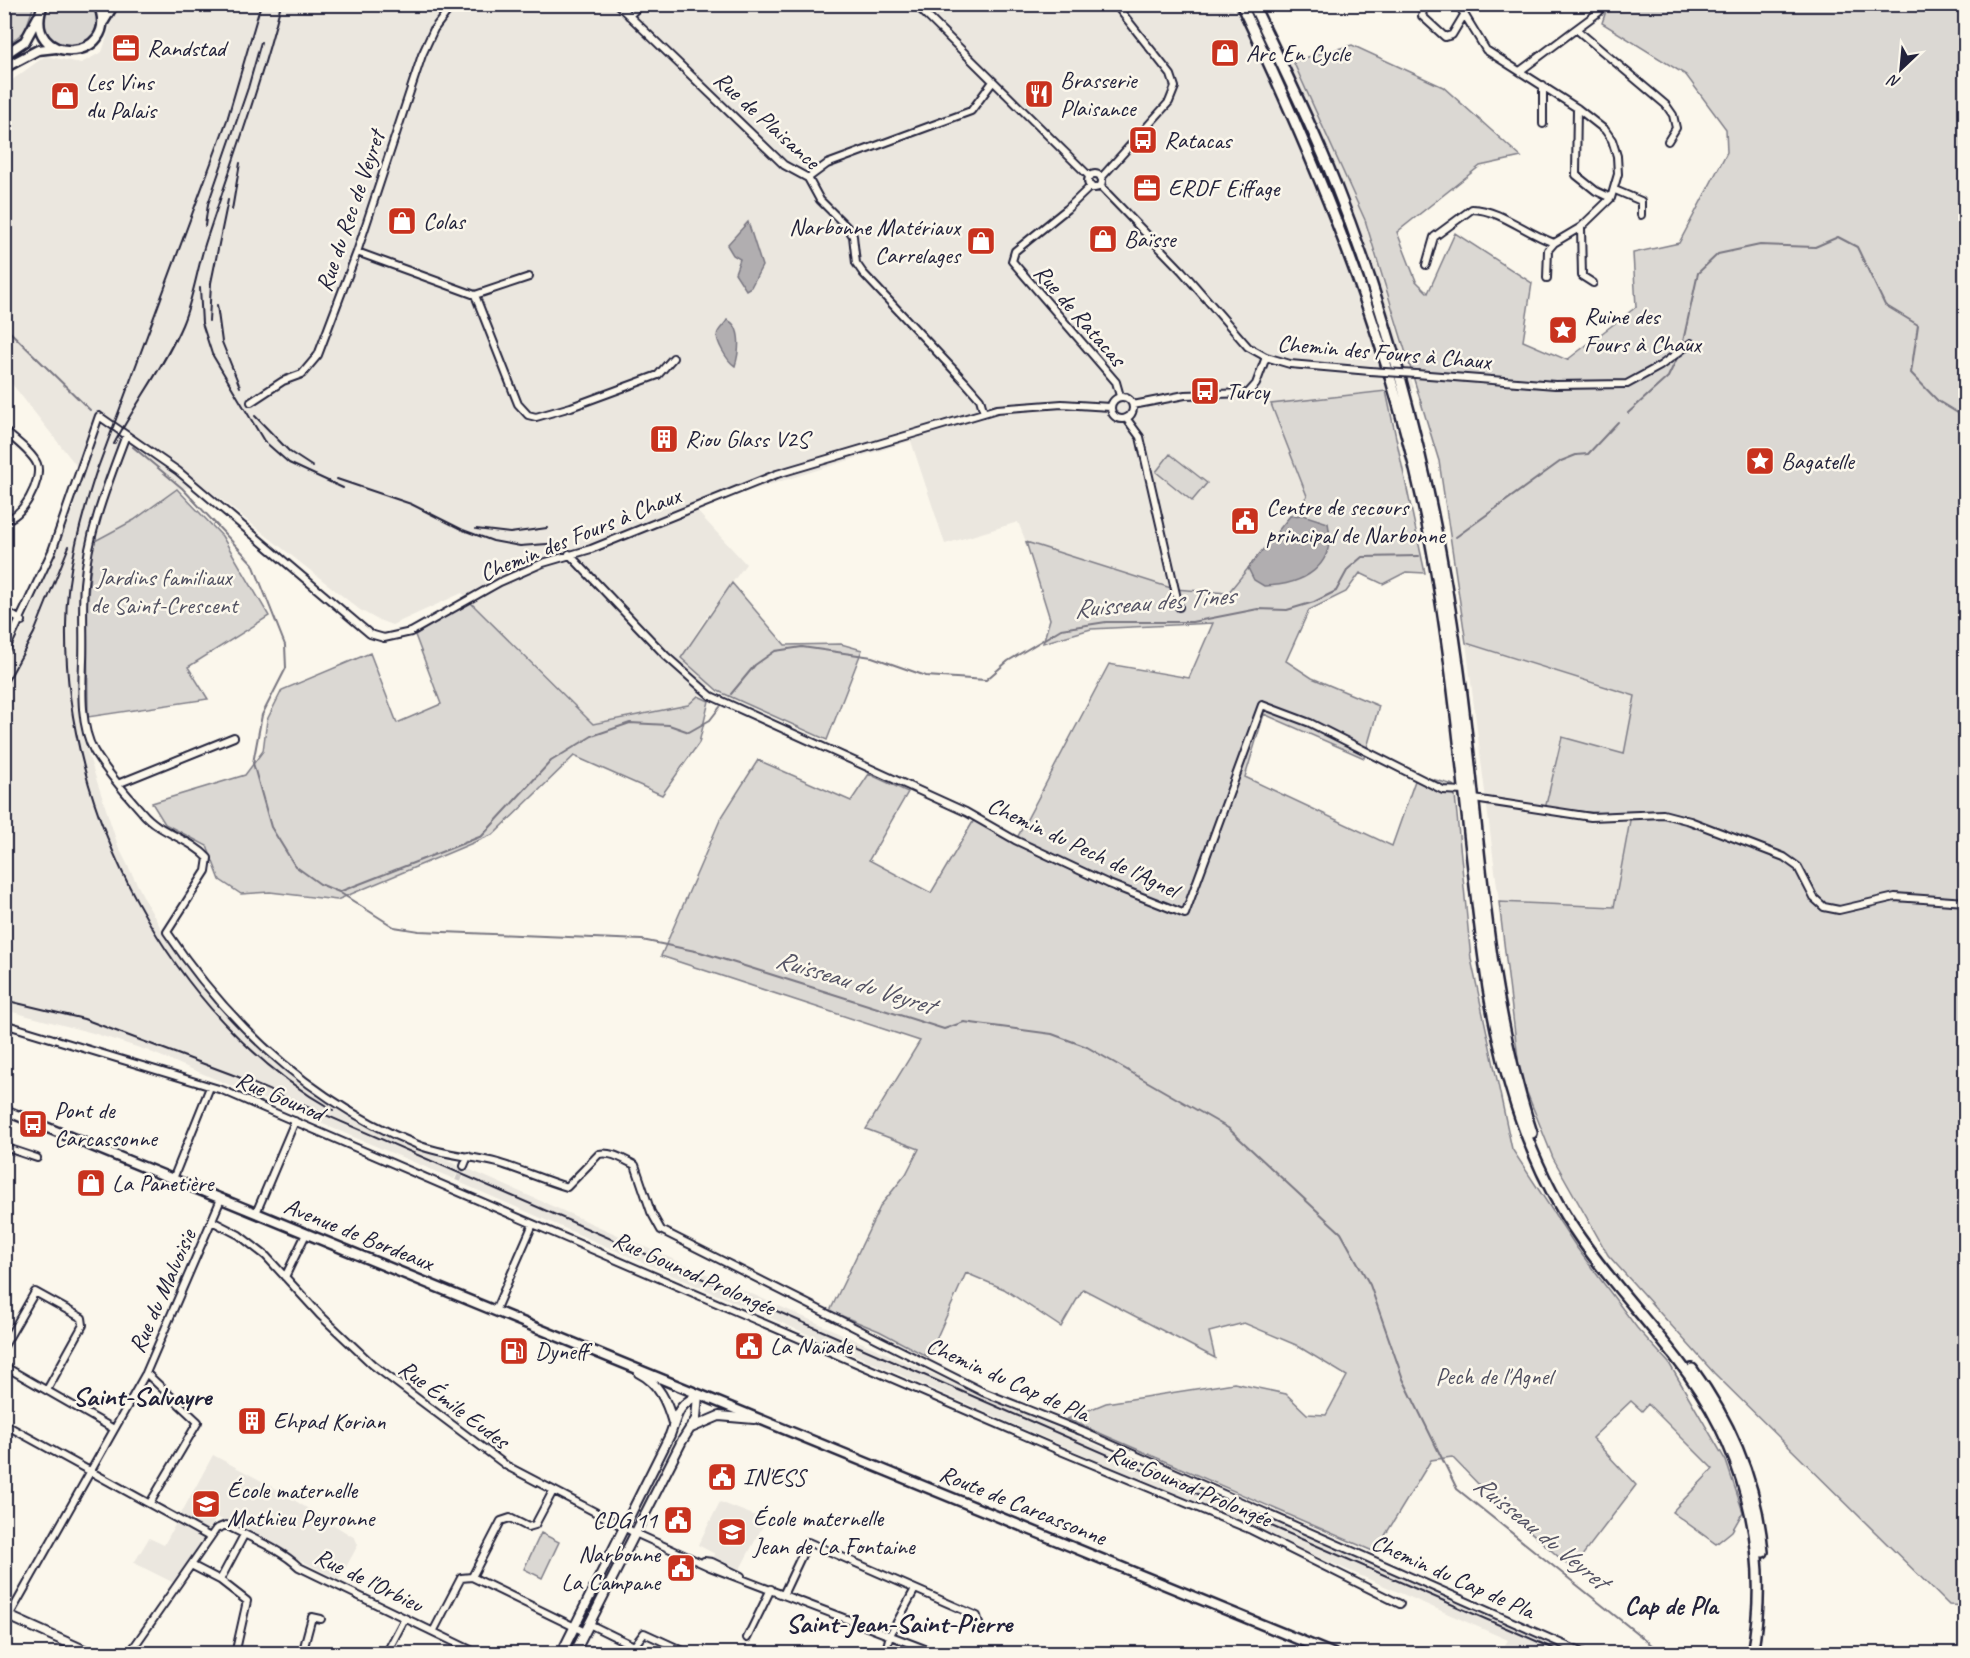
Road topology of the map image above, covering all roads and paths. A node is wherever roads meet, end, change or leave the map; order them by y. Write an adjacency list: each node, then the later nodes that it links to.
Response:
1 (43, 4): 14 (main road)
2 (98, 4): 17 (main road)
3 (114, 4): 17 (main road)
4 (453, 4): 38 (street, Rue du Rec de Veyret)
5 (617, 4): 16 (street, Rue de Plaisance)
6 (641, 4): 16 (street)
7 (915, 4): 23 (street)
8 (1115, 4): 30 (street)
9 (1240, 4): 63 (main road)
10 (1253, 4): 64 (main road)
11 (1424, 4): 15 (street)
12 (1458, 4): 15 (street)
13 (1604, 4): 18 (street)
14 (39, 14): 19 (main road); 20 (main road)
15 (1464, 15): 22 (street)
16 (629, 16): 29 (street, Rue de Plaisance)
17 (102, 25): 19 (main road)
18 (1576, 29): 22 (street); 27 (street)
19 (57, 48): 21 (main road)
20 (4, 55)
21 (4, 68)
22 (1520, 71): 24 (street)
23 (992, 82): 28 (street); 29 (street)
24 (1543, 85): 25 (street); 26 (street)
25 (1577, 108): 33 (street); 34 (street)
26 (1543, 124)
27 (1668, 141)
28 (1090, 177): 30 (street); 31 (street)
29 (808, 178): 51 (street, Rue de Plaisance)
30 (1101, 178): 32 (street)
31 (1091, 186): 32 (street); 47 (street, Rue de Ratacas)
32 (1100, 186): 45 (street)
33 (1615, 190): 34 (street); 35 (street)
34 (1611, 198): 36 (street)
35 (1641, 214)
36 (1581, 227): 37 (street); 42 (street)
37 (1554, 243): 39 (street); 41 (street)
38 (357, 252): 43 (street); 48 (street, Rue du Rec de Veyret)
39 (1426, 265)
40 (529, 277): 43 (street)
41 (1546, 278)
42 (1593, 283)
43 (475, 295): 46 (street)
44 (1691, 342): 45 (street, Chemin des Fours à Chaux, bridge)
45 (1266, 357): 49 (street, Chemin des Fours à Chaux)
46 (673, 358)
47 (1120, 396): 49 (street); 50 (street)
48 (251, 402)
49 (1133, 405): 52 (street)
50 (1110, 407): 51 (street, Chemin des Fours à Chaux); 52 (street)
51 (984, 413): 56 (street, Chemin des Fours à Chaux)
52 (1126, 418): 57 (street)
53 (4, 430): 55 (street)
54 (126, 435): 56 (street, Chemin des Fours à Chaux); 59 (street, Chemin des Fours à Chaux); 62 (street)
55 (4, 520)
56 (569, 554): 63 (street, Chemin du Pech de l'Agnel)
57 (1179, 607)
58 (4, 610): 59 (street)
59 (22, 621): 60 (street)
60 (4, 653)
61 (234, 737): 62 (street)
62 (120, 783): 71 (street)
63 (1464, 791): 64 (street); 124 (main road)
64 (1473, 799): 65 (street); 124 (main road)
65 (1965, 902)
66 (4, 1024): 67 (street, Rue Gounod)
67 (210, 1087): 69 (street, Rue Gounod); 74 (street)
68 (4, 1110): 74 (main road, Avenue de Bordeaux)
69 (295, 1121): 76 (street, Rue Gounod); 78 (street)
70 (4, 1147): 72 (street)
71 (468, 1156): 73 (street); 136 (street, Chemin du Cap de Pla)
72 (37, 1158)
73 (464, 1166)
74 (173, 1179): 77 (main road, Avenue de Bordeaux)
75 (458, 1181): 76 (street)
76 (455, 1189): 80 (street, Rue Gounod)
77 (221, 1199): 78 (main road, Avenue de Bordeaux); 79 (street, Rue du Malvoisie)
78 (256, 1213): 81 (main road, Avenue de Bordeaux)
79 (212, 1221): 82 (street, Rue Émile Eudes); 87 (street, Rue du Malvoisie)
80 (533, 1224): 83 (street); 112 (street, Rue Gounod Prolongée)
81 (306, 1234): 82 (street); 83 (main road, Avenue de Bordeaux)
82 (285, 1276): 98 (street, Rue Émile Eudes)
83 (495, 1311): 85 (main road, Avenue de Bordeaux)
84 (4, 1346): 88 (street)
85 (614, 1360): 89 (main road, Avenue de Bordeaux); 91 (street)
86 (4, 1366): 88 (street)
87 (146, 1373): 93 (street, Rue du Malvoisie); 101 (street)
88 (47, 1390): 93 (street)
89 (698, 1395): 90 (main road, Route de Carcassonne); 91 (street); 94 (street)
90 (764, 1421): 94 (street); 135 (main road, Route de Carcassonne)
91 (673, 1422): 96 (street)
92 (4, 1424): 95 (street)
93 (114, 1429): 95 (street, Rue du Malvoisie)
94 (690, 1429): 97 (street)
95 (91, 1471): 101 (street); 113 (street, Rue du Malvoisie)
96 (646, 1484): 97 (street); 102 (street)
97 (658, 1489): 103 (street)
98 (554, 1491): 102 (street, Rue Émile Eudes); 107 (street)
99 (4, 1496): 100 (street)
100 (4, 1503)
101 (150, 1503): 105 (street)
102 (624, 1527): 103 (street, Rue Émile Eudes); 118 (street)
103 (635, 1533): 109 (street, Rue Émile Eudes); 116 (street)
104 (244, 1535): 105 (street, Rue de l'Orbieu); 108 (street); 115 (street, Rue de l'Orbieu)
105 (210, 1537): 106 (street)
106 (191, 1565): 108 (street); 126 (street)
107 (472, 1577): 118 (street); 119 (street)
108 (220, 1580): 123 (street)
109 (771, 1588): 111 (street, Rue Émile Eudes); 122 (street)
110 (915, 1589): 111 (street); 117 (street); 121 (street)
111 (784, 1593): 121 (street, Rue Émile Eudes)
112 (1400, 1604)
113 (7, 1615): 125 (street)
114 (321, 1619): 127 (street)
115 (404, 1620): 119 (street, Rue de l'Orbieu); 128 (street)
116 (590, 1624): 120 (street); 132 (street)
117 (979, 1624)
118 (574, 1626): 120 (street); 130 (street)
119 (434, 1630): 129 (street, Rue de l'Orbieu)
120 (585, 1632): 131 (street)
121 (890, 1635): 133 (street); 134 (street, Rue Émile Eudes)
122 (747, 1638)
123 (236, 1650)
124 (1756, 1651)
125 (93, 1653)
126 (129, 1653)
127 (302, 1653)
128 (386, 1653)
129 (479, 1653)
130 (561, 1653)
131 (574, 1653)
132 (690, 1653)
133 (885, 1653)
134 (938, 1653)
135 (1334, 1653)
136 (1585, 1653)

